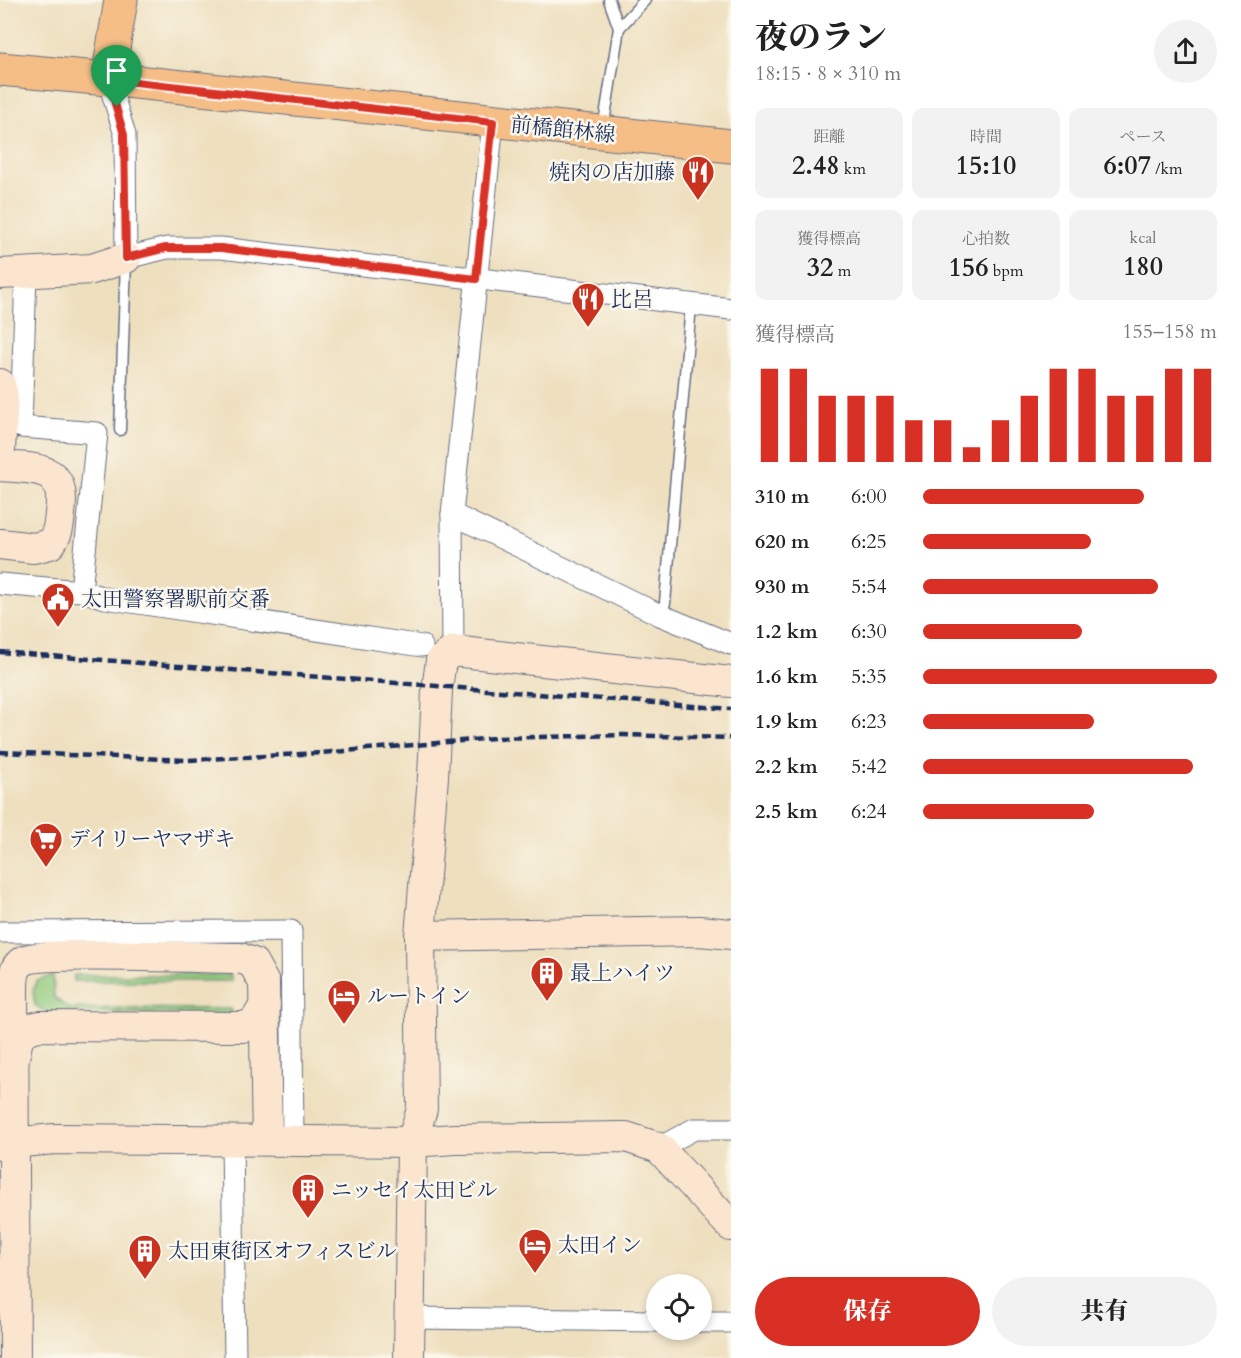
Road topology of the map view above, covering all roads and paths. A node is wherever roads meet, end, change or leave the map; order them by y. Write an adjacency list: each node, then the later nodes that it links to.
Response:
1 (121, 0): 6 (main road)
2 (609, 0): 4 (lane)
3 (645, 0): 4 (lane)
4 (619, 28): 8 (lane)
5 (0, 69): 6 (main road, 前橋館林線)
6 (108, 79): 7 (main road, 前橋館林線); 10 (street)
7 (493, 122): 8 (main road, 前橋館林線); 12 (street)
8 (602, 134): 9 (main road, 前橋館林線)
9 (731, 146)
10 (126, 258): 11 (street); 12 (street); 16 (lane)
11 (13, 273): 22 (street)
12 (476, 279): 13 (street); 19 (street)
13 (691, 304): 14 (street); 23 (lane)
14 (731, 309)
15 (0, 384): 17 (street)
16 (120, 430)
17 (0, 450)
18 (0, 466): 20 (street)
19 (452, 514): 23 (street); 26 (street)
20 (0, 544)
21 (0, 584): 22 (street)
22 (81, 591): 25 (street)
23 (660, 615): 24 (street)
24 (731, 644)
25 (422, 646)
26 (453, 651): 27 (street); 30 (street)
27 (731, 682)
28 (0, 932): 37 (street)
29 (731, 933): 30 (street)
30 (420, 936): 38 (street)
31 (11, 968): 32 (street); 33 (street); 34 (street)
32 (265, 1005): 33 (street); 37 (street)
33 (40, 1026): 34 (street)
34 (13, 1060): 39 (street)
35 (731, 1129): 40 (street)
36 (232, 1139): 37 (street); 39 (street); 47 (street)
37 (280, 1139): 38 (street)
38 (412, 1142): 40 (street); 42 (street)
39 (8, 1144): 46 (street)
40 (659, 1148): 41 (street)
41 (731, 1226)
42 (408, 1318): 43 (street); 48 (street)
43 (646, 1321)
44 (712, 1322): 45 (street)
45 (731, 1322)
46 (15, 1358)
47 (235, 1358)
48 (409, 1358)

